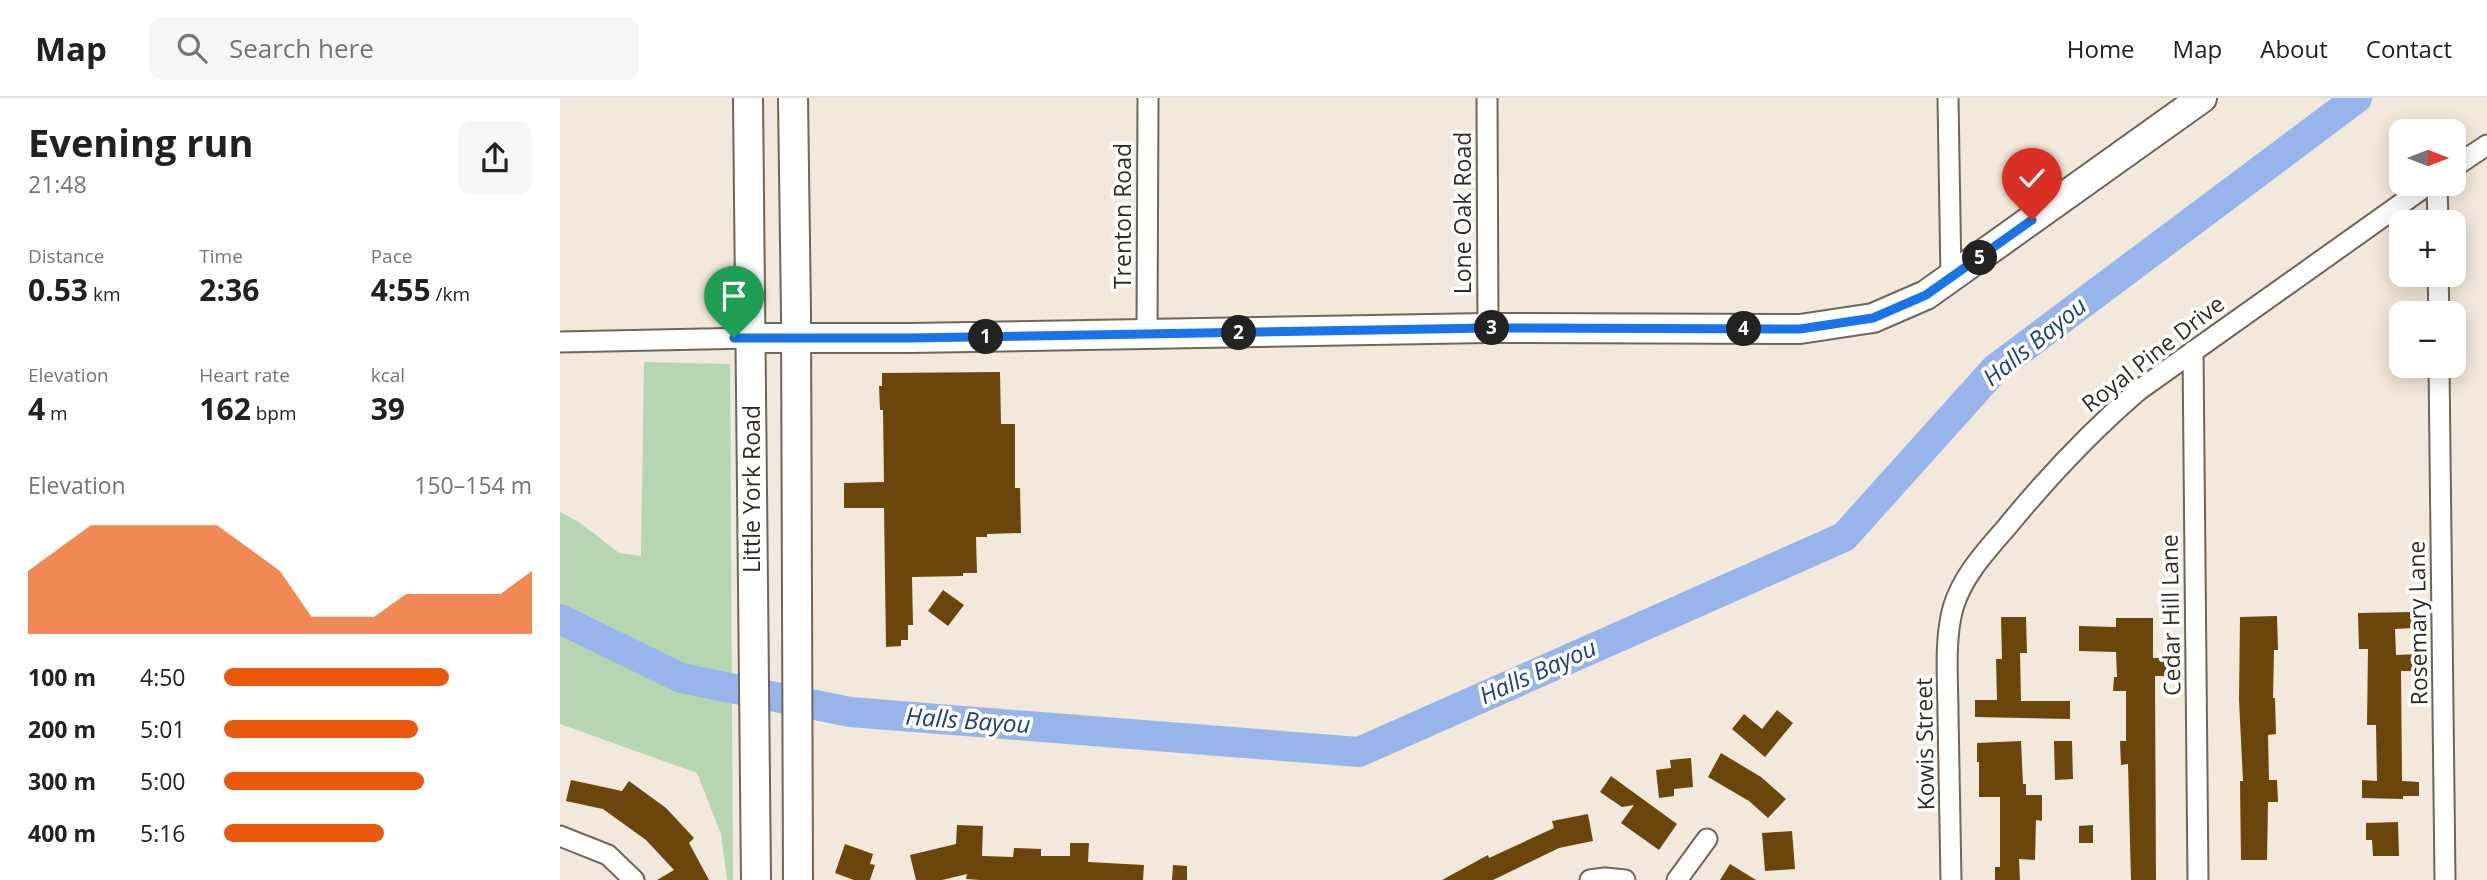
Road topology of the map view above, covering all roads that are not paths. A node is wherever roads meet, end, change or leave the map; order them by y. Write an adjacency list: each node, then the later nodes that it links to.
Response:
1 (748, 98): 13 (main road, Little York Road)
2 (793, 98): 14 (main road, Little York Road)
3 (1148, 98): 12 (street, Trenton Road)
4 (1487, 98): 11 (street, Lone Oak Road)
5 (1948, 98): 10 (street)
6 (2197, 100): 10 (main road)
7 (2487, 145): 8 (street)
8 (2466, 159)
9 (2412, 196): 16 (street, Royal Pine Drive)
10 (1951, 278): 11 (main road)
11 (1488, 328): 12 (main road)
12 (1147, 334): 14 (main road)
13 (751, 338): 14 (main road); 15 (street); 22 (main road, Little York Road)
14 (796, 338): 23 (main road, Little York Road)
15 (560, 342)
16 (2193, 351): 18 (street, Royal Pine Drive); 28 (street, Cedar Hill Lane)
17 (2439, 378): 29 (street, Rosemary Lane)
18 (1953, 608): 27 (street, Kowis Street)
19 (560, 836): 21 (street)
20 (1707, 839): 26 (street)
21 (634, 880)
22 (756, 880)
23 (798, 880)
24 (1590, 880): 25 (street)
25 (1625, 880)
26 (1677, 880)
27 (1951, 880)
28 (2198, 880)
29 (2445, 880)

